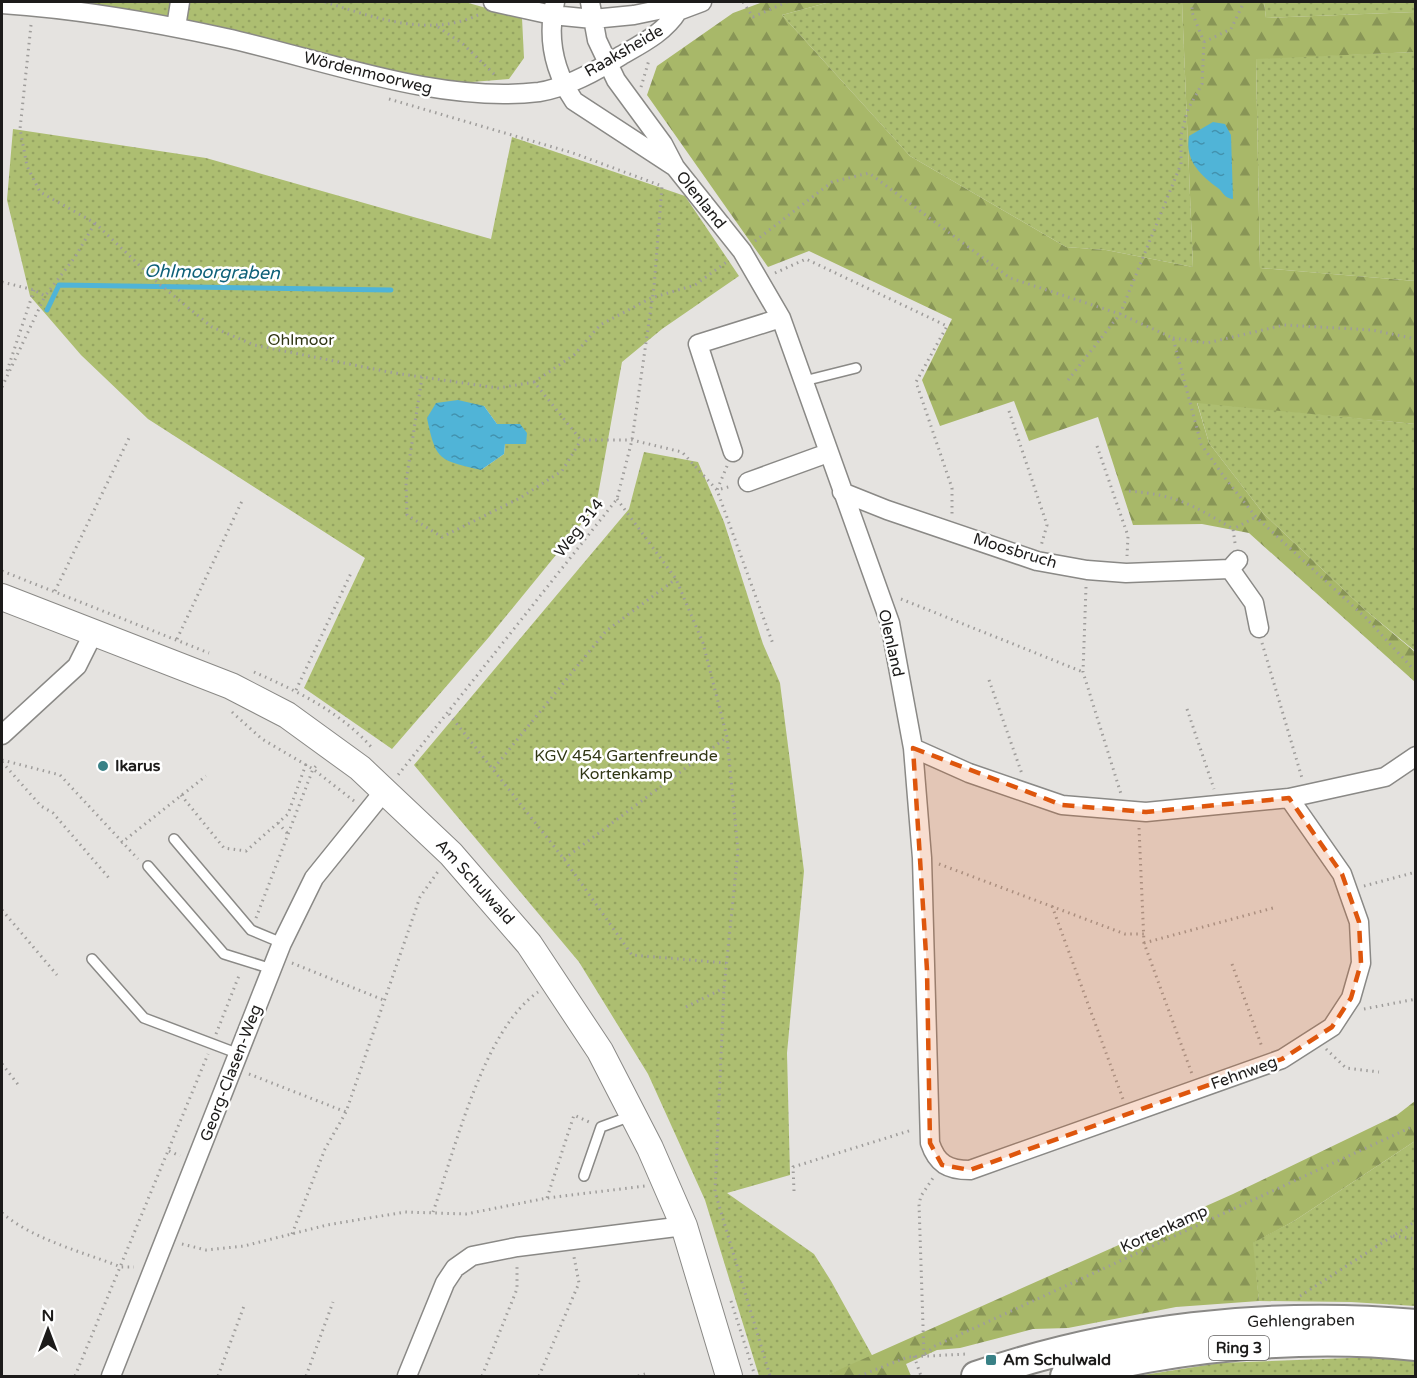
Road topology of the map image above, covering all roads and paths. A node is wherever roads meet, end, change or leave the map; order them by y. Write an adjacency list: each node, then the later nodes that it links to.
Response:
1 (180, 2): 16 (street)
2 (325, 2): 17 (path)
3 (702, 2): 10 (street, Raaksheide)
4 (743, 2): 5 (path)
5 (787, 2)
6 (1192, 2): 18 (path)
7 (1244, 2): 18 (path)
8 (497, 3): 11 (street); 17 (path)
9 (2, 4): 16 (street, Wördenmoorweg)
10 (676, 6): 12 (street, Raaksheide); 19 (street, Raaksheide)
11 (553, 8): 12 (street, Raaksheide); 20 (street)
12 (591, 10): 19 (street, Olenland)
13 (21, 24): 14 (path)
14 (31, 25): 15 (path); 24 (path)
15 (42, 26)
16 (176, 27): 21 (street, Wördenmoorweg)
17 (438, 27): 21 (path)
18 (1204, 42): 31 (path)
19 (607, 64): 20 (street, Raaksheide); 23 (street, Olenland)
20 (563, 84): 21 (street, Wördenmoorweg); 23 (street, Olenland)
21 (514, 92)
22 (383, 97): 30 (path, Weg 314)
23 (675, 167): 25 (street, Olenland)
24 (95, 223): 29 (path); 36 (path)
25 (742, 251): 26 (street, Olenland); 30 (path); 31 (path)
26 (761, 279): 32 (street, Olenland); 57 (path)
27 (2, 282): 28 (path)
28 (34, 290): 29 (path); 37 (path)
29 (45, 296): 37 (path)
30 (651, 298): 40 (path); 45 (path, Weg 314)
31 (1120, 314): 33 (path); 38 (path)
32 (781, 318): 39 (street, Olenland); 47 (street)
33 (1173, 338): 34 (path); 55 (path)
34 (1416, 339)
35 (856, 368): 39 (lane)
36 (422, 377): 40 (path); 44 (path)
37 (5, 380): 41 (path)
38 (1068, 380)
39 (804, 381): 48 (street, Olenland)
40 (534, 382): 44 (path)
41 (2, 387)
42 (1009, 411): 58 (path)
43 (129, 438): 66 (path)
44 (581, 440): 45 (path)
45 (632, 440): 50 (path); 53 (path, Weg 314)
46 (1097, 446): 63 (path)
47 (733, 452): 50 (path)
48 (828, 453): 49 (street); 52 (street, Olenland)
49 (748, 482): 50 (path)
50 (717, 490): 71 (path)
51 (1129, 491): 56 (path)
52 (842, 492): 57 (street, Moosbruch); 65 (street, Olenland)
53 (617, 499): 64 (path); 80 (path, Weg 314)
54 (242, 501): 70 (path)
55 (1256, 517): 56 (path); 75 (path)
56 (1233, 529): 59 (path)
57 (951, 530): 58 (street, Moosbruch)
58 (1037, 561): 60 (street, Moosbruch)
59 (1234, 565): 63 (street, Moosbruch); 68 (street)
60 (1087, 570): 63 (street, Moosbruch); 74 (path)
61 (2, 571): 66 (path)
62 (352, 572): 77 (path)
63 (1126, 573)
64 (676, 579): 82 (path); 89 (path)
65 (878, 590): 74 (path); 84 (street, Olenland)
66 (55, 591): 70 (path)
67 (2, 597): 69 (street, Am Schulwald)
68 (1259, 628): 94 (path)
69 (94, 632): 81 (street); 83 (street, Am Schulwald)
70 (177, 639): 72 (path)
71 (773, 644)
72 (209, 653)
73 (252, 672): 77 (path)
74 (1083, 672): 98 (path)
75 (1416, 672)
76 (990, 680): 93 (path)
77 (296, 690): 85 (path)
78 (226, 707): 88 (path)
79 (1186, 709): 97 (path)
80 (449, 714): 89 (path); 92 (path, Weg 314)
81 (2, 735)
82 (727, 737): 106 (path); 120 (path)
83 (335, 747): 90 (path); 92 (street, Am Schulwald)
84 (913, 748): 93 (street); 105 (street, Olenland)
85 (375, 752)
86 (1416, 756): 94 (street)
87 (2, 761): 103 (path); 109 (path)
88 (306, 764): 90 (path); 100 (path)
89 (494, 768): 106 (path)
90 (314, 769): 99 (path); 101 (path)
91 (206, 776): 95 (path)
92 (393, 780): 99 (street, Georg-Clasen-Weg); 104 (street, Am Schulwald)
93 (1021, 791): 98 (street)
94 (1307, 794): 96 (street)
95 (181, 795): 100 (path); 103 (path)
96 (1289, 798): 97 (street); 110 (street, Fehnweg)
97 (1220, 807): 98 (street)
98 (1132, 811): 115 (path)
99 (368, 812): 117 (street, Georg-Clasen-Weg)
100 (278, 823): 101 (path)
101 (288, 834): 114 (path)
102 (174, 839): 114 (lane)
103 (121, 843): 107 (path)
104 (451, 854): 126 (path); 139 (street, Am Schulwald)
105 (922, 858): 111 (path); 140 (street, Olenland)
106 (564, 859): 120 (path)
107 (148, 866): 119 (lane)
108 (1416, 872): 110 (path)
109 (109, 879)
110 (1348, 891): 128 (street, Fehnweg)
111 (1052, 906): 115 (path); 138 (path)
112 (1273, 908): 116 (path)
113 (2, 910): 122 (path)
114 (251, 930): 117 (lane)
115 (1144, 934): 116 (path)
116 (1144, 943): 136 (path)
117 (277, 956): 119 (lane); 126 (path); 131 (street, Georg-Clasen-Weg)
118 (92, 959): 130 (lane)
119 (244, 960): 130 (path)
120 (726, 963): 123 (path)
121 (1232, 964): 133 (path)
122 (57, 975)
123 (724, 988): 127 (path); 179 (path)
124 (533, 995): 148 (path)
125 (1416, 999): 128 (path)
126 (386, 1000): 137 (path)
127 (686, 1007)
128 (1340, 1014): 129 (street, Fehnweg)
129 (1315, 1038): 133 (street, Fehnweg); 134 (path)
130 (212, 1043): 131 (lane); 158 (path)
131 (236, 1061): 137 (path); 155 (street, Georg-Clasen-Weg)
132 (2, 1064): 135 (path)
133 (1268, 1064): 136 (street, Fehnweg)
134 (1379, 1072)
135 (20, 1087)
136 (1198, 1090): 138 (street, Fehnweg)
137 (346, 1112): 152 (path)
138 (1128, 1114): 143 (street, Fehnweg)
139 (634, 1115): 142 (lane); 145 (street, Am Schulwald)
140 (930, 1125): 143 (street, Olenland); 146 (path)
141 (1416, 1125): 167 (path, Kortenkamp)
142 (601, 1127): 144 (lane); 147 (path)
143 (942, 1165): 167 (path)
144 (584, 1176)
145 (666, 1183): 147 (path); 151 (street, Am Schulwald)
146 (794, 1191)
147 (547, 1198): 148 (path)
148 (433, 1212): 152 (path)
149 (2, 1213): 158 (path)
150 (1416, 1221): 153 (path)
151 (684, 1226): 156 (street); 177 (street, Am Schulwald)
152 (292, 1234): 155 (path)
153 (1393, 1236): 154 (path); 161 (path)
154 (1416, 1239)
155 (166, 1240): 159 (street, Georg-Clasen-Weg)
156 (572, 1240): 157 (street); 175 (path)
157 (517, 1247): 173 (street); 174 (path)
158 (121, 1267): 159 (path); 169 (path)
159 (154, 1268): 170 (street, Georg-Clasen-Weg)
160 (727, 1291): 178 (path)
161 (1297, 1298)
162 (333, 1302): 172 (path)
163 (244, 1306): 171 (path)
164 (1416, 1324): 182 (main road, Gehlengraben / Ring 3)
165 (1416, 1346): 183 (main road, Gehlengraben / Ring 3)
166 (914, 1356): 167 (path); 180 (path); 181 (path)
167 (924, 1356)
168 (645, 1374): 176 (path)
169 (75, 1377)
170 (111, 1377)
171 (218, 1377)
172 (306, 1377)
173 (407, 1377)
174 (482, 1377)
175 (539, 1377)
176 (638, 1377)
177 (729, 1377)
178 (755, 1377)
179 (770, 1377)
180 (859, 1377)
181 (921, 1377)
182 (976, 1377)
183 (1065, 1377)

